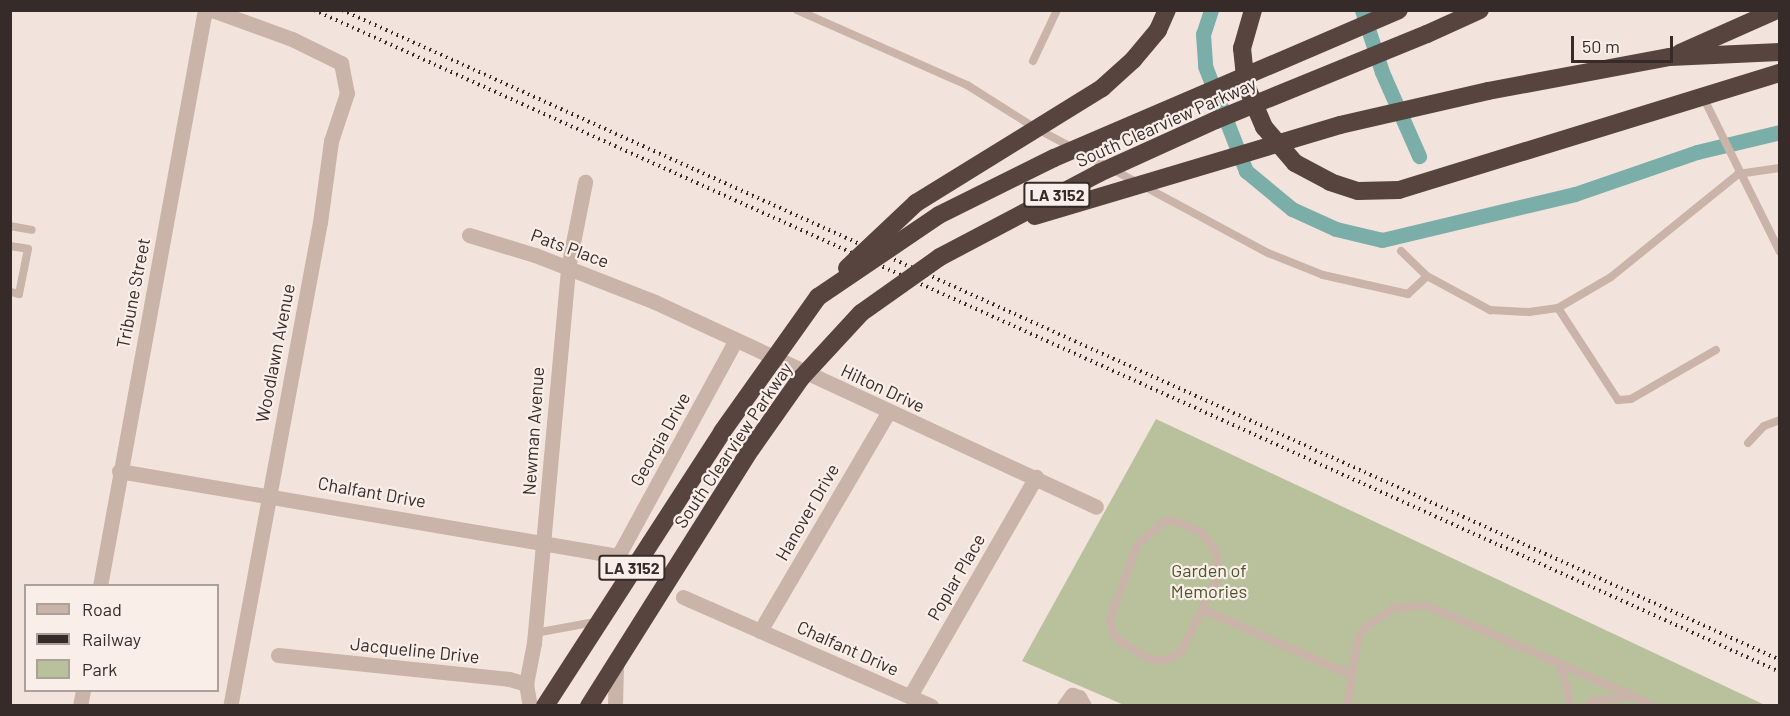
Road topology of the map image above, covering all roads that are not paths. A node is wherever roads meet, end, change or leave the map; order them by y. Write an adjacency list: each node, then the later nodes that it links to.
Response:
1 (210, 10): 9 (street, Tribune Street); 36 (street, Tribune Street)
2 (797, 10): 26 (lane)
3 (1057, 10): 12 (lane)
4 (1167, 10): 28 (highway, bridge)
5 (1253, 10): 14 (highway)
6 (1399, 10): 28 (highway, South Clearview Parkway / LA 3152, bridge)
7 (1480, 10): 20 (highway, South Clearview Parkway / LA 3152, bridge)
8 (1777, 10): 11 (highway)
9 (292, 39): 38 (street, Woodlawn Avenue)
10 (1779, 52): 11 (highway)
11 (1670, 57): 20 (highway, bridge)
12 (1033, 61)
13 (1779, 74): 14 (highway)
14 (1702, 96): 16 (lane)
15 (1779, 168): 16 (lane)
16 (1738, 174): 24 (lane); 30 (lane)
17 (585, 182): 25 (street, Newman Avenue)
18 (10, 226): 19 (lane)
19 (32, 230)
20 (979, 234): 49 (highway, South Clearview Parkway / LA 3152, bridge)
21 (469, 236): 25 (street, Pats Place)
22 (10, 246): 27 (lane)
23 (1401, 251): 26 (lane)
24 (1779, 252)
25 (568, 268): 29 (street, Pats Place); 40 (street, Newman Avenue)
26 (1427, 276): 30 (lane)
27 (10, 292)
28 (818, 297): 45 (highway, South Clearview Parkway / LA 3152, bridge)
29 (655, 302): 31 (street, Hilton Drive)
30 (1558, 308): 32 (lane)
31 (736, 340): 33 (street, Hilton Drive); 41 (street, Georgia Drive)
32 (1716, 350)
33 (888, 413): 37 (street, Hilton Drive); 46 (street, Hanover Drive)
34 (1779, 420): 35 (lane)
35 (1748, 443)
36 (119, 471): 38 (street, Chalfant Drive); 42 (street, Tribune Street)
37 (1036, 477): 39 (street, Hilton Drive); 53 (street, Poplar Place)
38 (268, 494): 40 (street, Chalfant Drive); 55 (street, Woodlawn Avenue)
39 (1096, 507)
40 (544, 541): 41 (street, Chalfant Drive); 47 (street, Newman Avenue)
41 (618, 556)
42 (100, 584)
43 (683, 597): 46 (street, Chalfant Drive)
44 (1204, 609): 44 (lane); 51 (lane)
45 (597, 621): 47 (lane); 57 (highway, LA 3152)
46 (760, 631): 53 (street, Chalfant Drive)
47 (535, 633): 52 (street, Newman Avenue)
48 (278, 655): 52 (street, Jacqueline Drive)
49 (617, 660): 58 (highway, South Clearview Parkway / LA 3152); 59 (street)
50 (1560, 663): 51 (lane); 54 (lane); 64 (lane)
51 (1351, 675): 63 (lane)
52 (526, 684): 56 (street)
53 (910, 696): 60 (street, Chalfant Drive)
54 (1635, 697): 65 (lane); 66 (lane)
55 (230, 705)
56 (530, 705)
57 (545, 705)
58 (589, 705)
59 (615, 705)
60 (931, 705)
61 (1064, 705): 62 (street)
62 (1084, 705)
63 (1347, 705)
64 (1571, 705)
65 (1587, 705)
66 (1652, 705)

